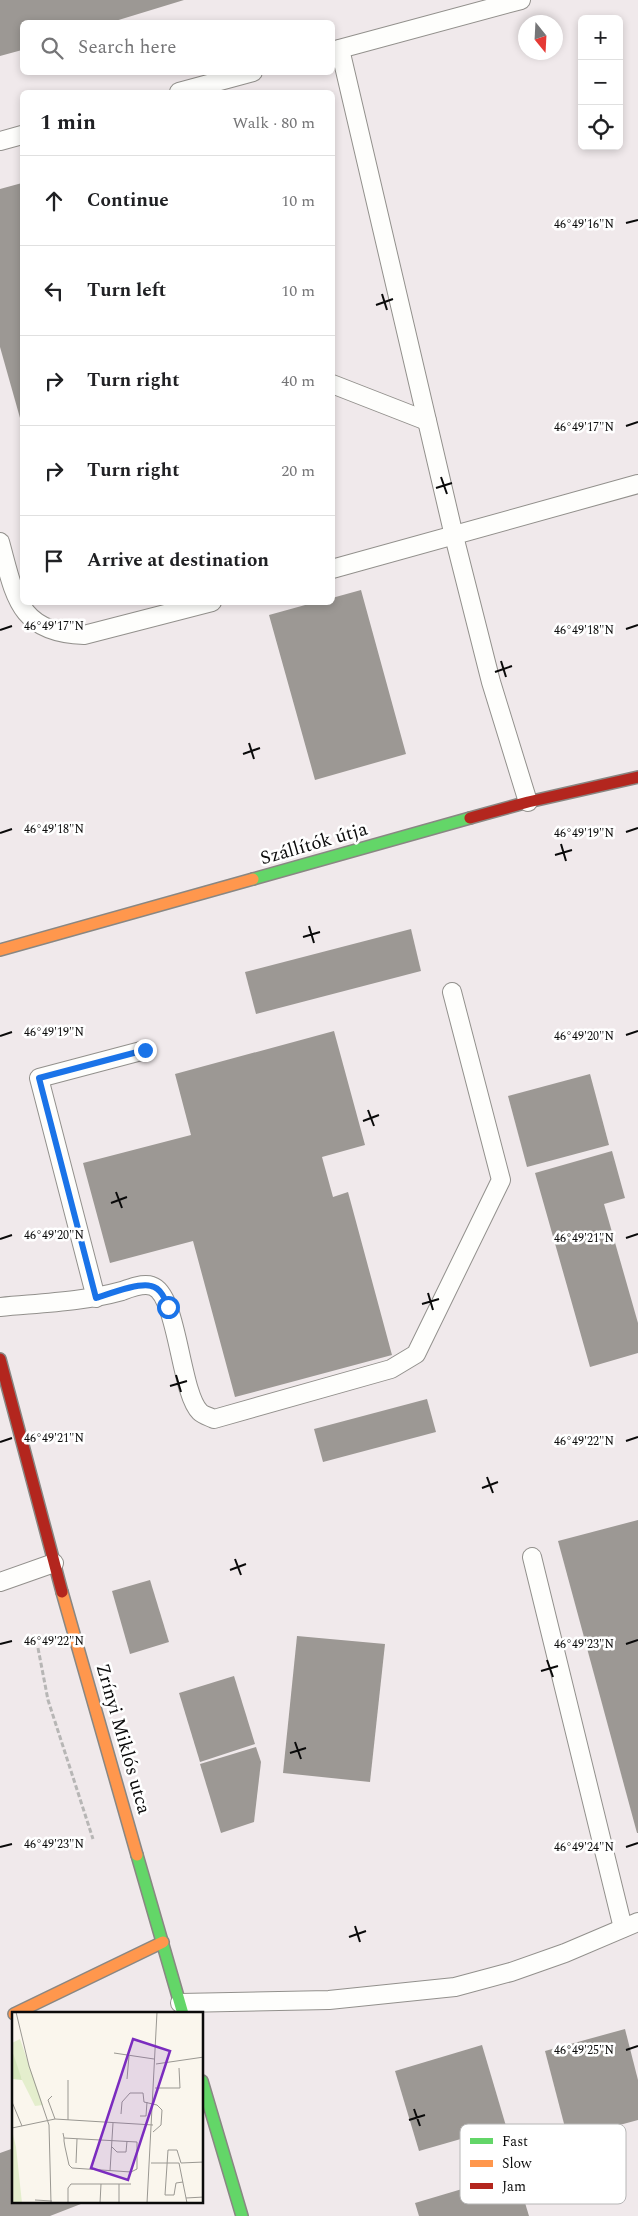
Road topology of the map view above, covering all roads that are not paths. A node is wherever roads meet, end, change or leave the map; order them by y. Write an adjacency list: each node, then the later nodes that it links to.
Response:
1 (521, 0): 2 (lane)
2 (336, 50): 8 (lane)
3 (242, 75): 4 (lane)
4 (186, 90)
5 (20, 136): 6 (lane)
6 (0, 141)
7 (335, 385): 8 (lane)
8 (427, 421): 10 (lane)
9 (638, 484): 10 (lane)
10 (454, 536): 12 (lane); 17 (lane)
11 (0, 542): 14 (lane)
12 (335, 568)
13 (20, 605): 15 (lane)
14 (20, 605)
15 (200, 605)
16 (638, 777): 17 (street, Szállítók útja)
17 (528, 802): 18 (street, Szállítók útja)
18 (0, 950)
19 (452, 992): 21 (lane)
20 (145, 1050): 21 (lane)
21 (96, 1298): 22 (lane)
22 (0, 1307)
23 (0, 1359): 25 (street, Zrínyi Miklós utca)
24 (532, 1557): 27 (lane)
25 (54, 1563): 26 (lane); 28 (street, Zrínyi Miklós utca)
26 (0, 1582)
27 (630, 1925): 29 (lane)
28 (163, 1942): 29 (street, Zrínyi Miklós utca); 30 (street)
29 (181, 2008)
30 (18, 2012)
31 (204, 2088): 32 (street)
32 (242, 2216)

